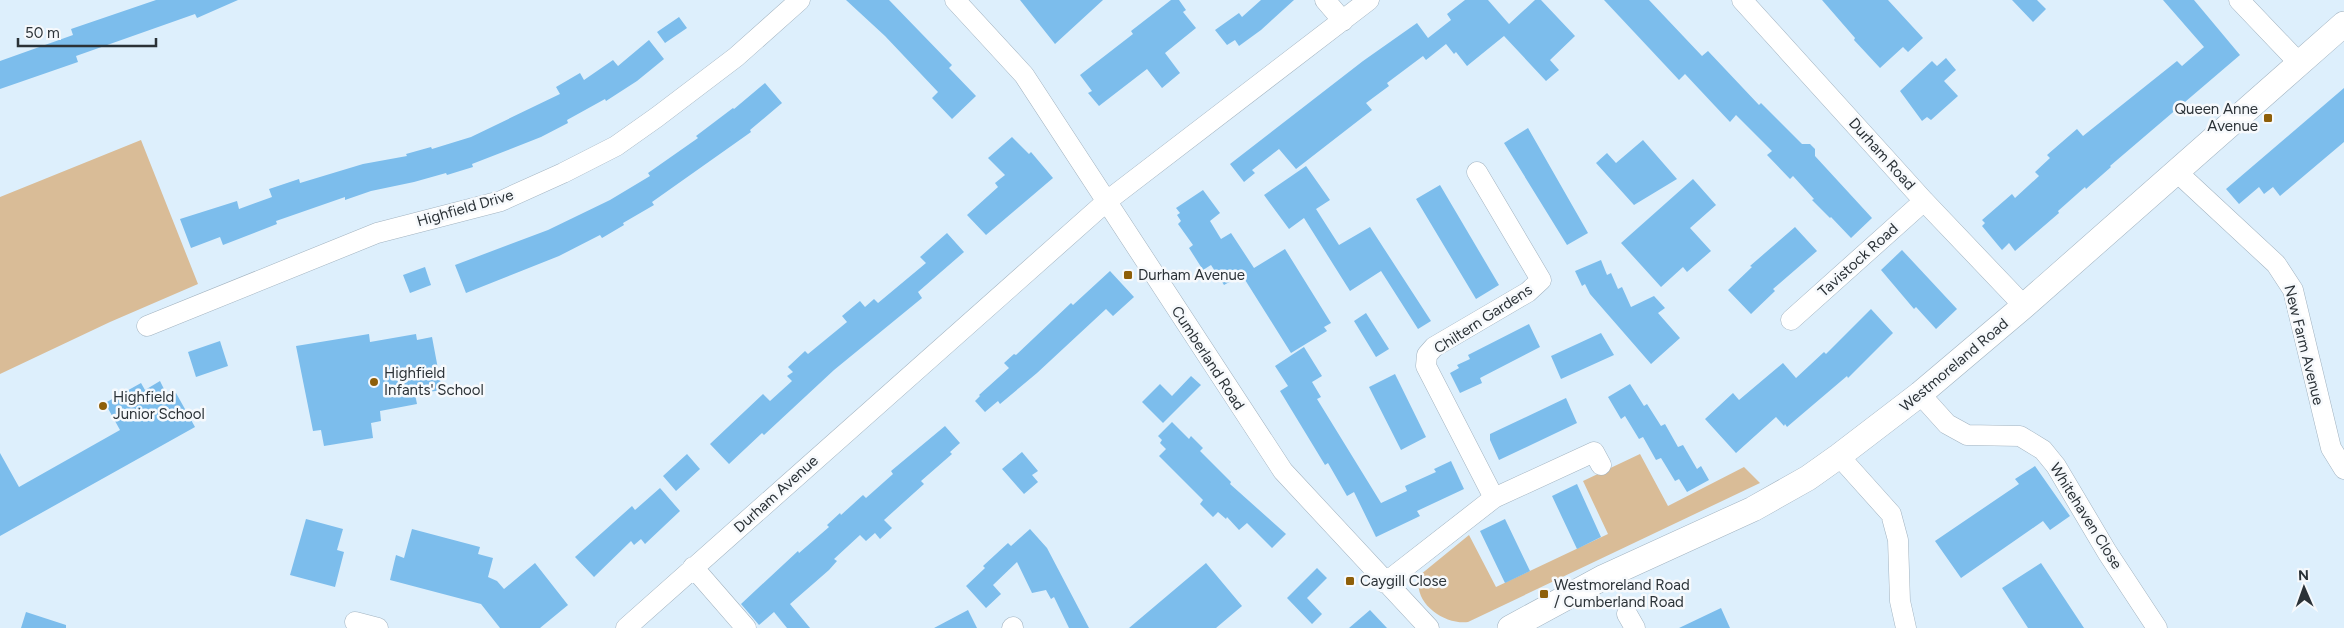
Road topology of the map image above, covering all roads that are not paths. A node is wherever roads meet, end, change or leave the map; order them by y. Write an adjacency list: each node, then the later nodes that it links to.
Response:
1 (800, 0): 16 (street, Highfield Drive)
2 (955, 0): 12 (street, Cumberland Road)
3 (1325, 0): 7 (street)
4 (1369, 0): 7 (street, Durham Avenue)
5 (1742, 0): 13 (street, Durham Road)
6 (2239, 0): 9 (street)
7 (1342, 20): 12 (street, Durham Avenue)
8 (2344, 24): 9 (main road, Westmoreland Road)
9 (2300, 64): 11 (main road, Westmoreland Road)
10 (1477, 172): 21 (street, Chiltern Gardens)
11 (2178, 173): 14 (main road, Westmoreland Road); 20 (street, New Farm Avenue)
12 (1107, 201): 22 (street, Durham Avenue); 23 (street, Cumberland Road)
13 (1924, 201): 14 (street, Durham Road); 15 (street, Tavistock Road)
14 (2024, 306): 17 (main road, Westmoreland Road)
15 (1791, 320)
16 (147, 326)
17 (1920, 394): 18 (main road, Westmoreland Road); 31 (street, Whitehaven Close)
18 (1839, 456): 29 (main road, Westmoreland Road); 30 (street)
19 (1601, 465): 21 (street)
20 (2344, 469)
21 (1494, 498): 23 (street)
22 (693, 567): 26 (street, Durham Avenue); 27 (street)
23 (1385, 583): 28 (street, Cumberland Road)
24 (354, 622): 25 (street)
25 (378, 628)
26 (626, 628)
27 (746, 628)
28 (1429, 628)
29 (1510, 628)
30 (1906, 628)
31 (2157, 628)

